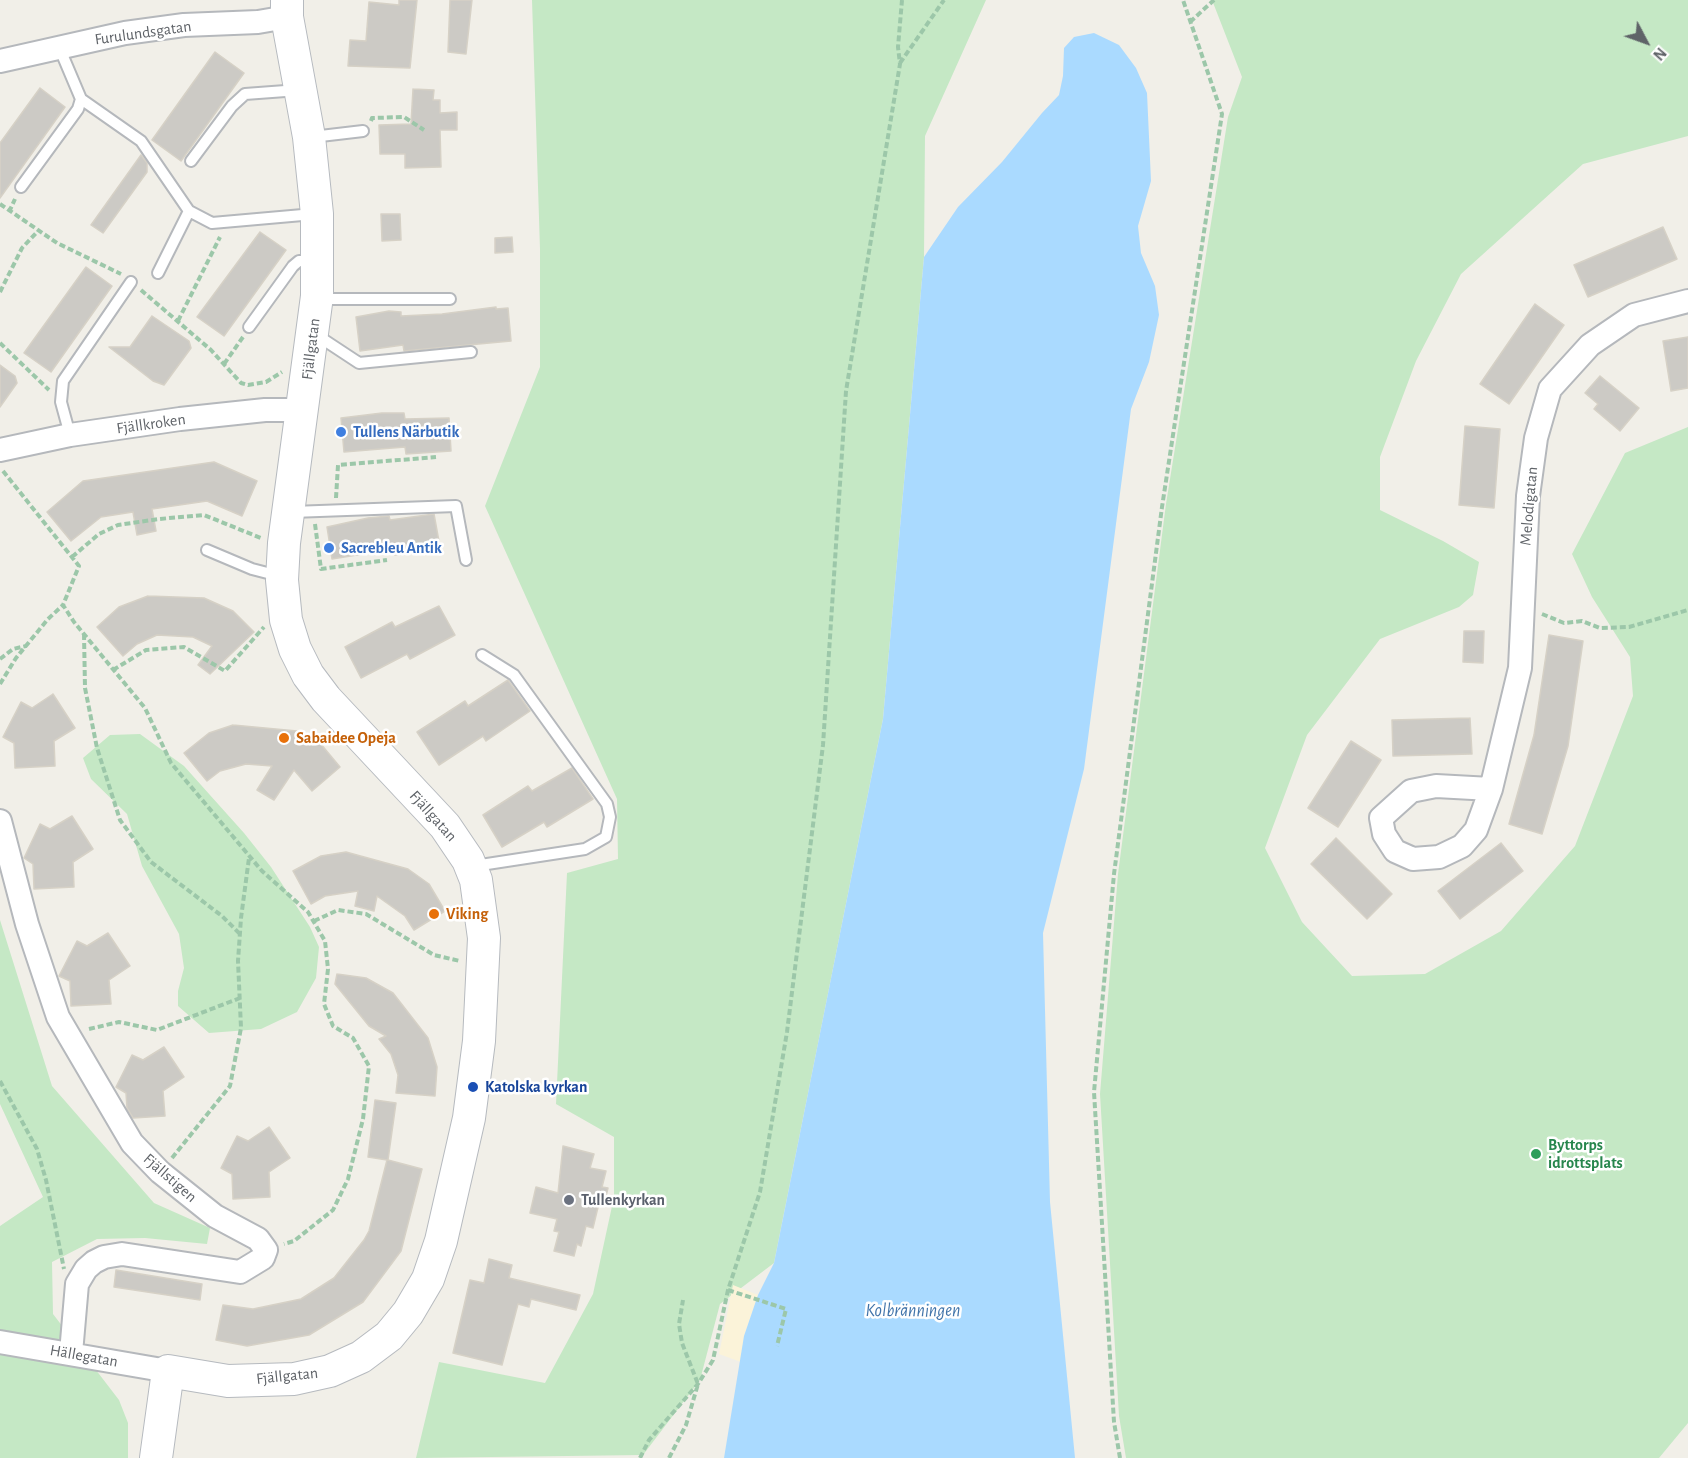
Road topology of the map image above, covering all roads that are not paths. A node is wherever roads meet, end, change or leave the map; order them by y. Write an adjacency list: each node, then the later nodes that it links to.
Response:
1 (287, 9): 2 (street, Furulundsgatan); 4 (street, Fjällgatan)
2 (59, 47): 3 (street, Furulundsgatan); 5 (lane)
3 (0, 61)
4 (299, 90): 7 (street, Fjällgatan); 8 (lane)
5 (81, 99): 9 (lane); 10 (lane)
6 (363, 131): 7 (lane)
7 (309, 137): 11 (street, Fjällgatan)
8 (191, 161)
9 (21, 187)
10 (189, 211): 11 (lane); 13 (lane)
11 (317, 214): 12 (street, Fjällgatan)
12 (317, 260): 15 (street, Fjällgatan); 18 (lane)
13 (158, 273)
14 (131, 282): 22 (lane)
15 (317, 298): 16 (lane); 19 (street, Fjällgatan)
16 (450, 299)
17 (1688, 301): 29 (street, Melodigatan)
18 (249, 327)
19 (312, 333): 20 (lane); 21 (street, Fjällgatan)
20 (471, 352)
21 (303, 410): 22 (street, Fjällkroken); 24 (street, Fjällgatan)
22 (70, 435): 23 (street, Fjällkroken)
23 (0, 450)
24 (301, 512): 26 (lane); 27 (street, Fjällgatan)
25 (207, 550): 27 (lane)
26 (466, 560)
27 (282, 576): 31 (street, Fjällgatan)
28 (482, 655): 31 (lane)
29 (1491, 789): 29 (street, Melodigatan)
30 (0, 820): 33 (street, Fjällstigen)
31 (471, 866): 34 (street, Fjällgatan)
32 (0, 1342): 33 (street, Hällegatan)
33 (71, 1353): 34 (street, Hällegatan)
34 (168, 1371): 35 (street)
35 (156, 1458)

